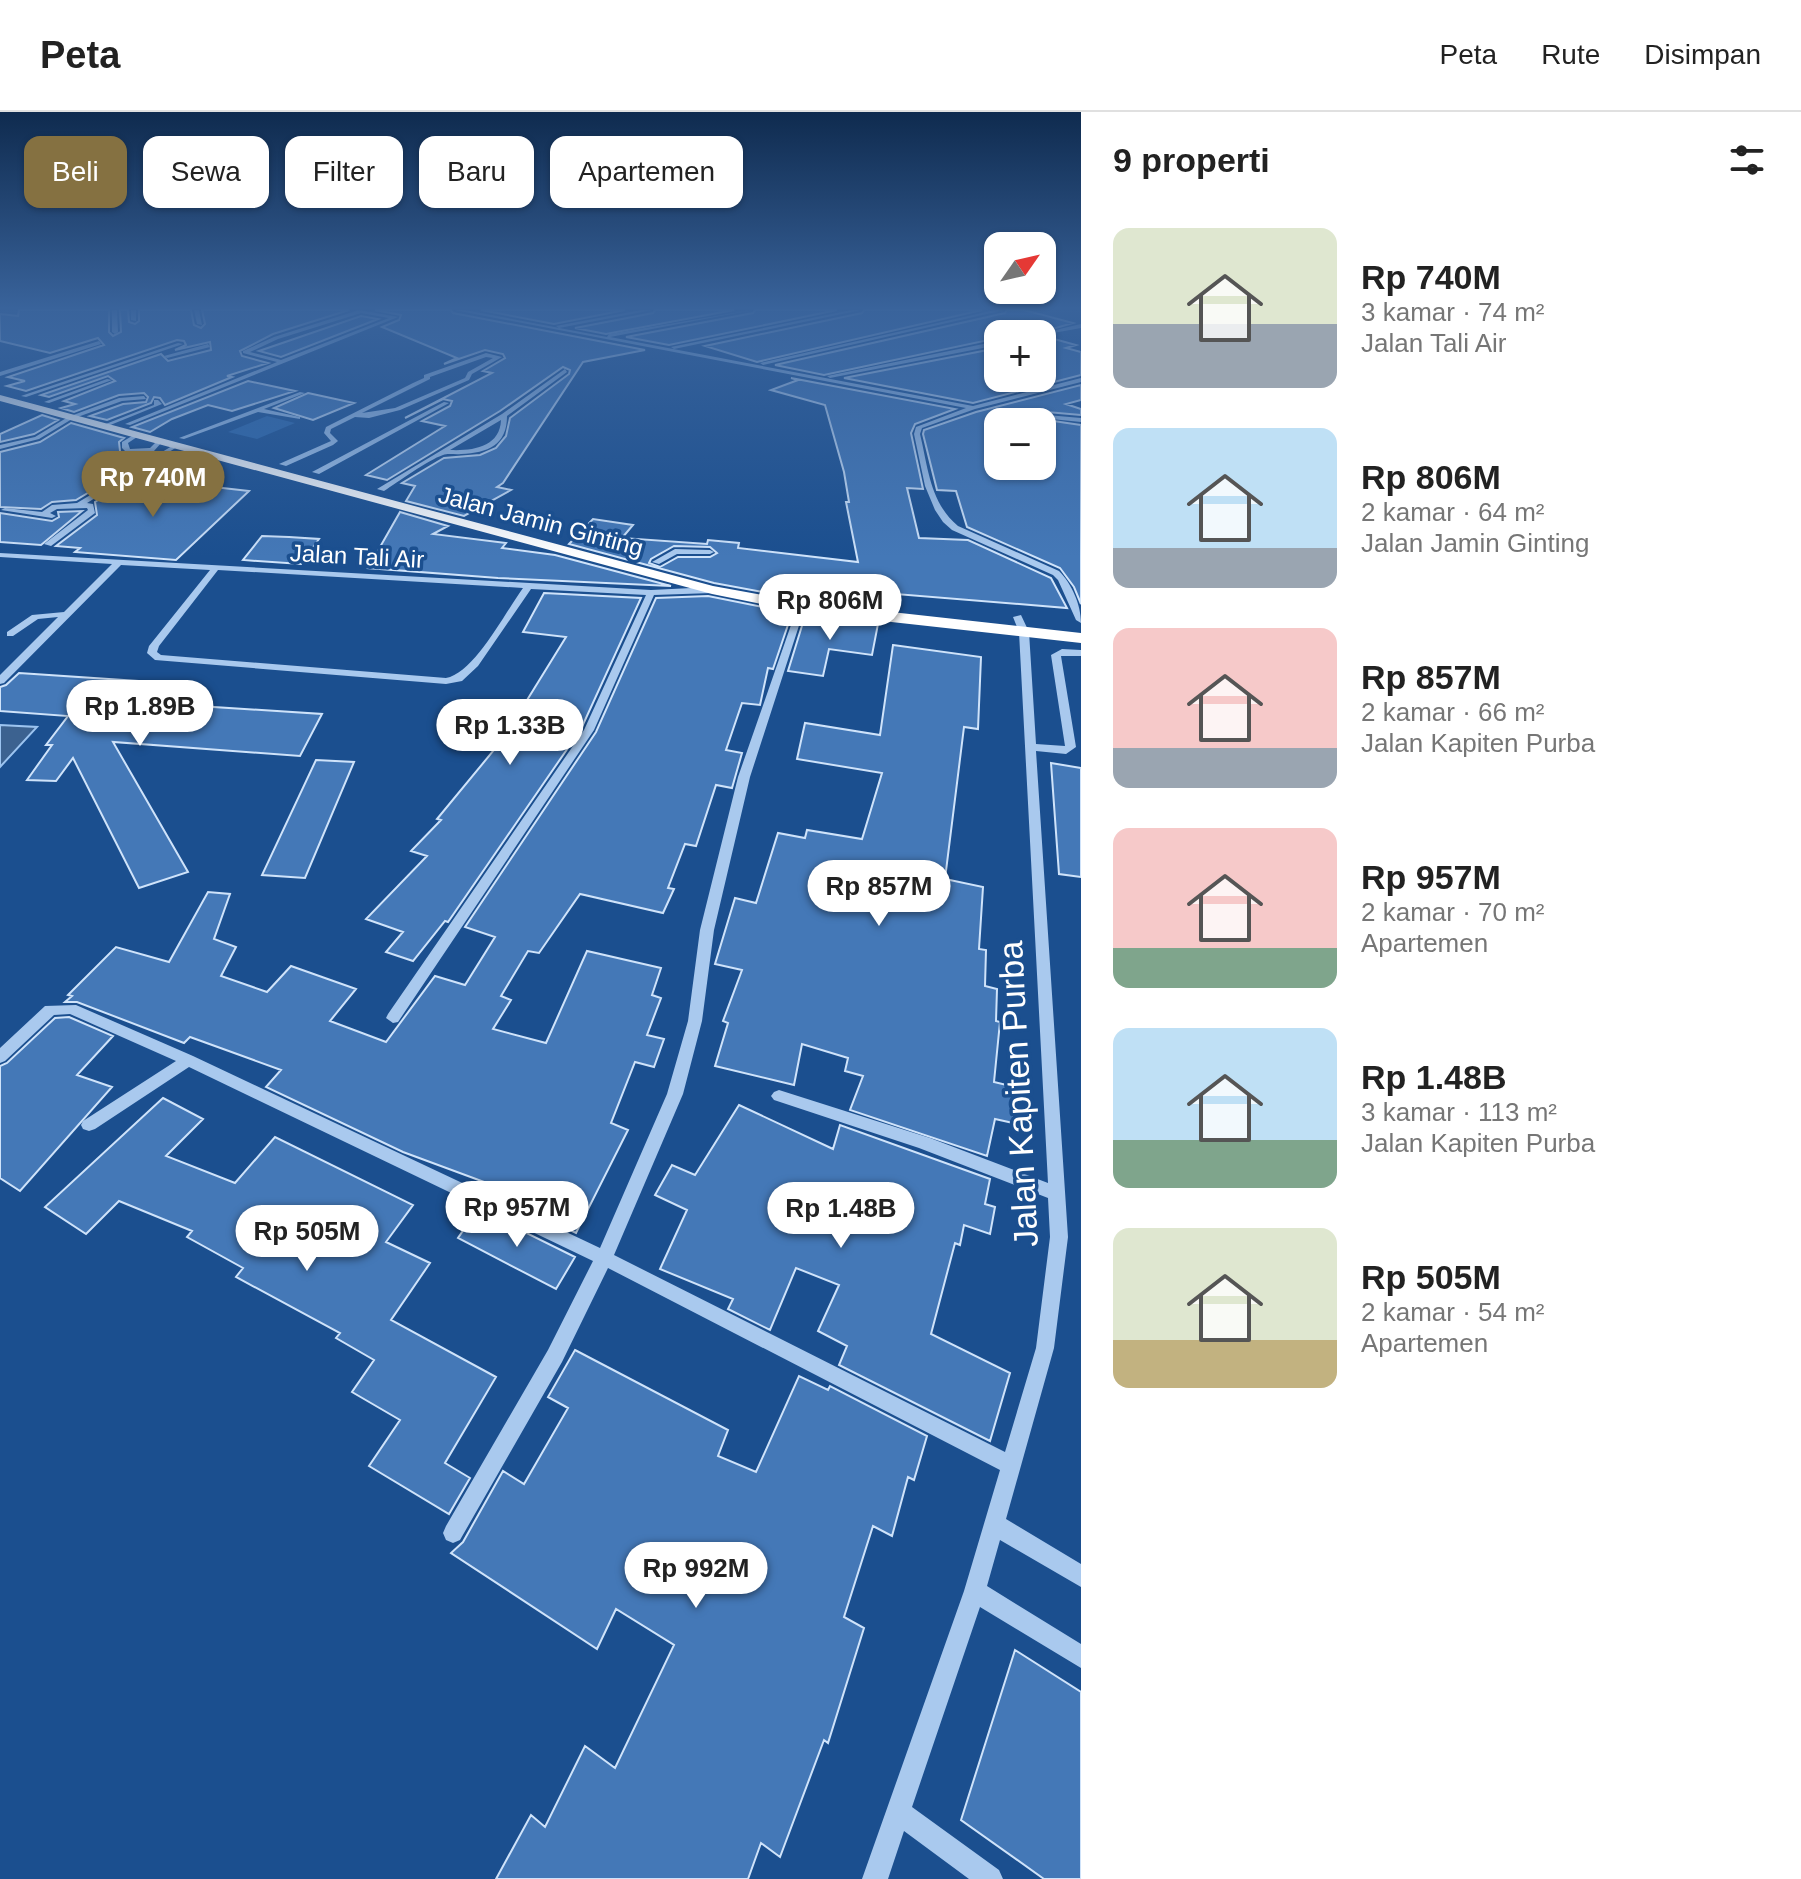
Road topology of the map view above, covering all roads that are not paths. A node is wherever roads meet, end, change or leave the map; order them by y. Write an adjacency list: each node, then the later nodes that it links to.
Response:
1 (12, 392): 11 (highway, Jalan Jamin Ginting)
2 (35, 392): 11 (street)
3 (74, 392): 15 (street)
4 (212, 392): 27 (street)
5 (399, 392): 20 (street)
6 (431, 392): 20 (street)
7 (535, 392): 21 (street)
8 (895, 392): 17 (street)
9 (1033, 392): 17 (street)
10 (302, 393): 18 (street)
11 (24, 396): 15 (highway, Jalan Jamin Ginting)
12 (0, 398): 22 (highway, Jalan Jamin Ginting)
13 (144, 398): 19 (street)
14 (156, 401): 27 (street)
15 (47, 402): 19 (highway, Jalan Jamin Ginting)
16 (446, 403): 33 (street)
17 (973, 408): 48 (street)
18 (257, 410): 23 (street); 28 (street)
19 (84, 412): 22 (street); 27 (highway, Jalan Jamin Ginting)
20 (353, 415): 31 (street)
21 (504, 415): 30 (street); 30 (street)
22 (70, 418): 26 (highway, Jalan Jamin Ginting); 29 (street)
23 (298, 418)
24 (1056, 418): 25 (street)
25 (1081, 420)
26 (101, 427): 27 (highway, Jalan Jamin Ginting); 27 (street)
27 (126, 427): 28 (highway, Jalan Jamin Ginting); 28 (highway, Jalan Jamin Ginting)
28 (182, 446): 31 (highway, Jalan Jamin Ginting); 32 (street); 35 (street); 44 (highway, Jalan Jamin Ginting)
29 (0, 447)
30 (444, 452): 34 (street)
31 (283, 464): 33 (highway, Jalan Jamin Ginting)
32 (159, 471)
33 (316, 472): 34 (highway, Jalan Jamin Ginting)
34 (381, 489): 41 (highway, Jalan Jamin Ginting)
35 (79, 505): 36 (street); 37 (street)
36 (5, 510)
37 (48, 544)
38 (710, 552): 41 (street)
39 (0, 555): 40 (street, Jalan Tali Air)
40 (119, 562): 42 (street, Jalan Tali Air); 47 (street)
41 (656, 562): 46 (highway, Jalan Jamin Ginting)
42 (215, 569): 43 (street, Jalan Tali Air); 43 (street)
43 (529, 585): 45 (street, Jalan Tali Air)
44 (712, 590): 45 (street, Jalan Tali Air); 46 (highway, Jalan Jamin Ginting)
45 (651, 593): 55 (street)
46 (797, 596): 49 (highway, Jalan Jamin Ginting); 61 (street)
47 (66, 615): 50 (street); 53 (street)
48 (1081, 622): 49 (highway, Jalan Jamin Ginting)
49 (1021, 624): 51 (highway, Jalan Jamin Ginting); 54 (street, Jalan Kapiten Purba)
50 (10, 634)
51 (1081, 638)
52 (1081, 653): 54 (street)
53 (0, 681)
54 (1030, 747): 60 (street, Jalan Kapiten Purba)
55 (393, 1018)
56 (0, 1057): 57 (street)
57 (188, 1060): 59 (street); 61 (street)
58 (779, 1096): 60 (street)
59 (89, 1125)
60 (1057, 1194): 62 (street, Jalan Kapiten Purba)
61 (604, 1258): 62 (street); 64 (street)
62 (1010, 1465): 63 (street, Jalan Kapiten Purba)
63 (994, 1524): 65 (street); 66 (street, Jalan Kapiten Purba)
64 (453, 1533)
65 (1081, 1576)
66 (975, 1591): 67 (street); 68 (street, Jalan Kapiten Purba)
67 (1081, 1657)
68 (898, 1812): 69 (street, Jalan Kapiten Purba); 70 (street)
69 (875, 1879)
70 (990, 1879)

